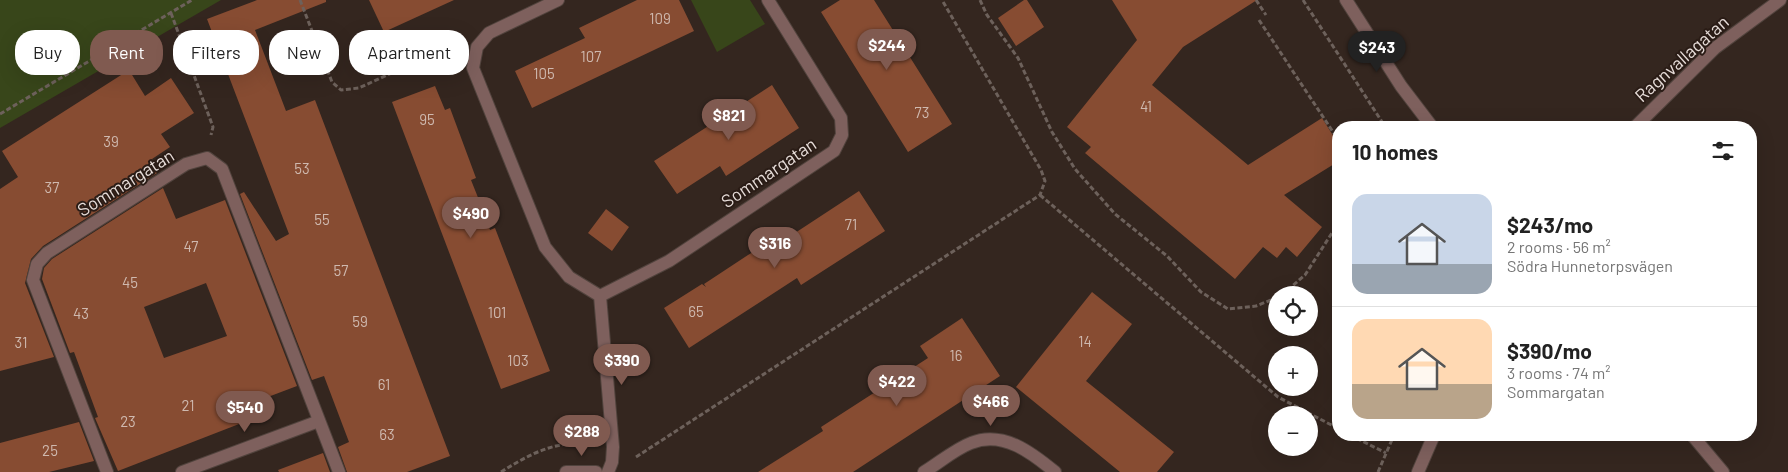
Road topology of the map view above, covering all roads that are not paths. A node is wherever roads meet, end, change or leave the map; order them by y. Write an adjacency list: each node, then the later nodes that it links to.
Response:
1 (558, 0): 7 (street)
2 (768, 0): 7 (street, Sommargatan)
3 (1346, 0): 5 (street)
4 (1780, 0): 6 (street, Ragnvallagatan)
5 (1428, 121)
6 (1641, 121)
7 (600, 296): 16 (street)
8 (319, 421): 11 (street, Sommargatan); 12 (street); 13 (street)
9 (1431, 441): 19 (street)
10 (1697, 441): 20 (street)
11 (107, 472)
12 (182, 472)
13 (339, 472)
14 (566, 472): 15 (street)
15 (596, 472)
16 (608, 472)
17 (924, 472): 18 (street)
18 (1055, 472)
19 (1418, 472)
20 (1723, 472)

